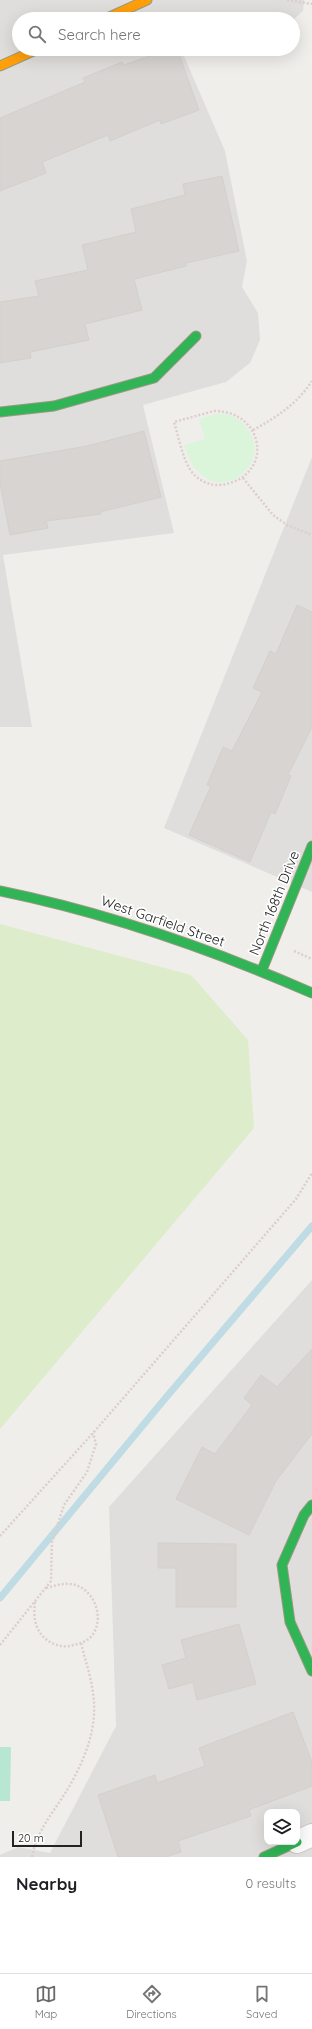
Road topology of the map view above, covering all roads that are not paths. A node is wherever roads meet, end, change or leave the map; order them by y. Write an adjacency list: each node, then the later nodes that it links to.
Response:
1 (147, 0): 2 (street)
2 (120, 12)
3 (22, 56): 4 (street)
4 (0, 66)
5 (196, 336): 6 (street)
6 (0, 412)
7 (312, 846): 9 (street, North 168th Drive)
8 (0, 891): 9 (street, West Garfield Street)
9 (262, 970): 10 (street, West Garfield Street)
10 (312, 993)
11 (312, 1505): 12 (street)
12 (312, 1671)
13 (312, 1835): 14 (street)
14 (300, 1841)
15 (290, 1845): 16 (street)
16 (264, 1857)

